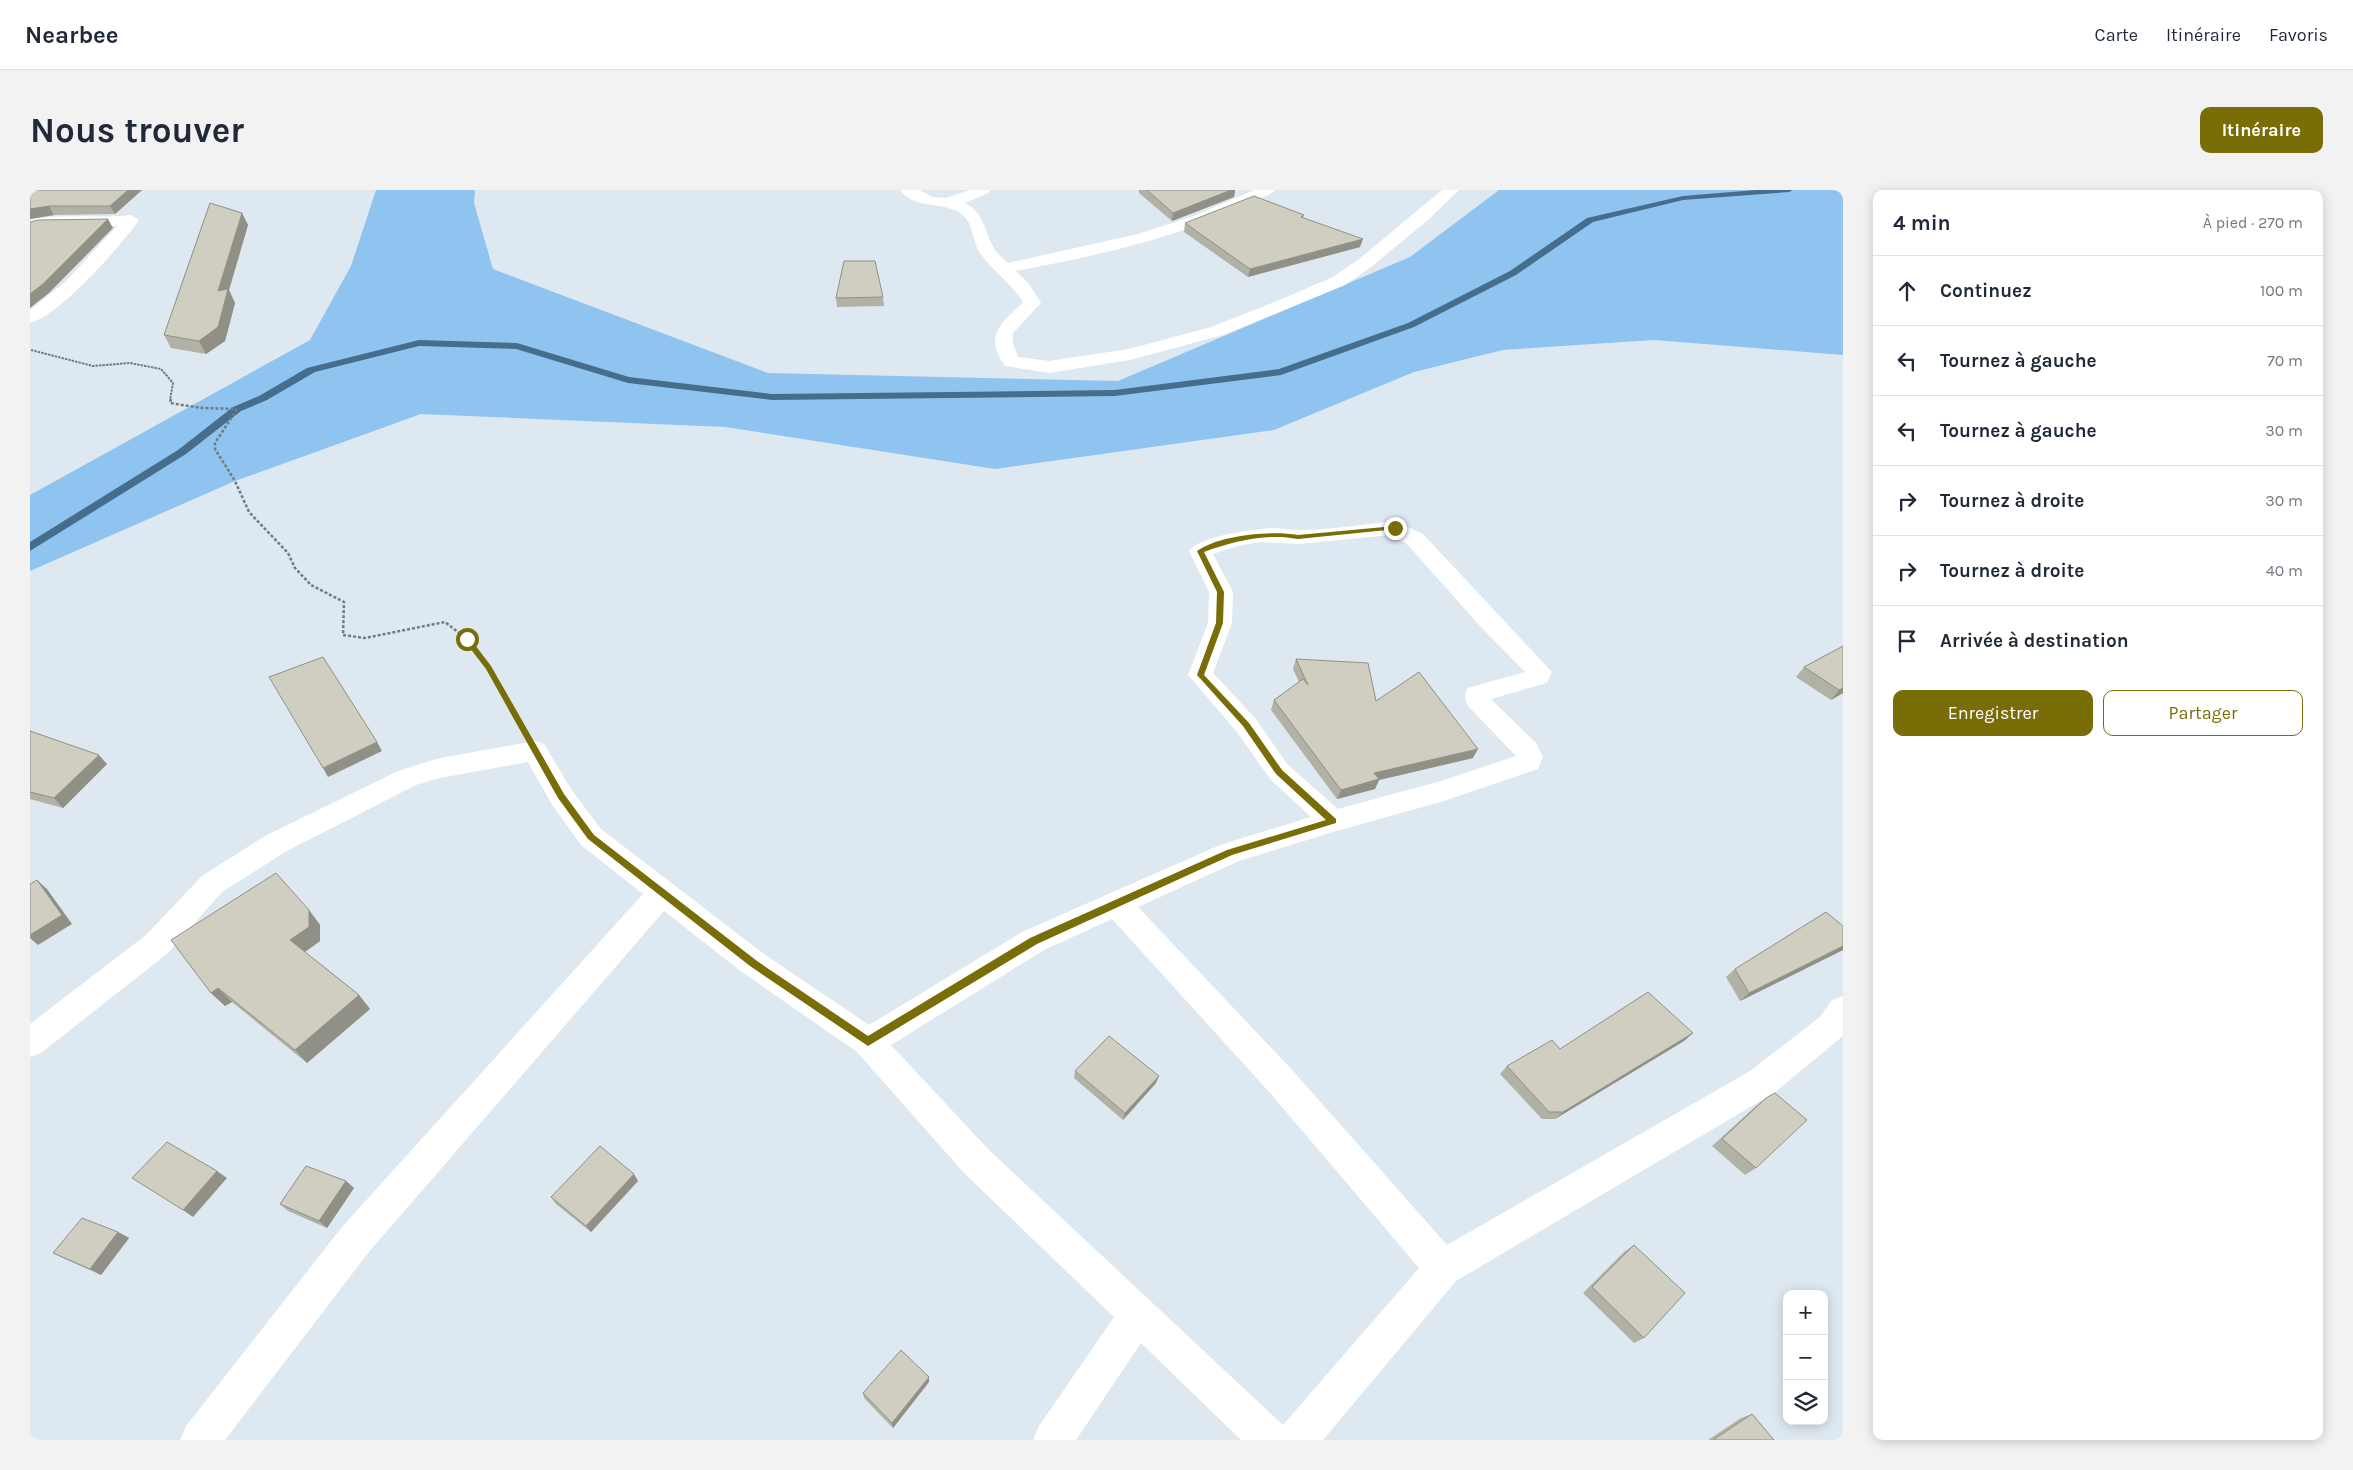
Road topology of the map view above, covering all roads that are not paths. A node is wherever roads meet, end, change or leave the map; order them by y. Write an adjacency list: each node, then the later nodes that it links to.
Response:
1 (908, 190): 5 (street)
2 (983, 190): 5 (street)
3 (1267, 190): 7 (street)
4 (1451, 190): 7 (street)
5 (953, 203): 7 (street)
6 (30, 225): 8 (street)
7 (1003, 269)
8 (30, 318)
9 (1333, 821): 9 (street); 11 (street)
10 (664, 892): 13 (street); 14 (street); 17 (street)
11 (1116, 903): 13 (street); 15 (street)
12 (1843, 1010): 15 (street)
13 (868, 1042): 16 (street)
14 (30, 1043)
15 (1443, 1268): 20 (street)
16 (1137, 1316): 18 (street); 19 (street)
17 (200, 1440)
18 (1053, 1440)
19 (1270, 1440)
20 (1297, 1440)

